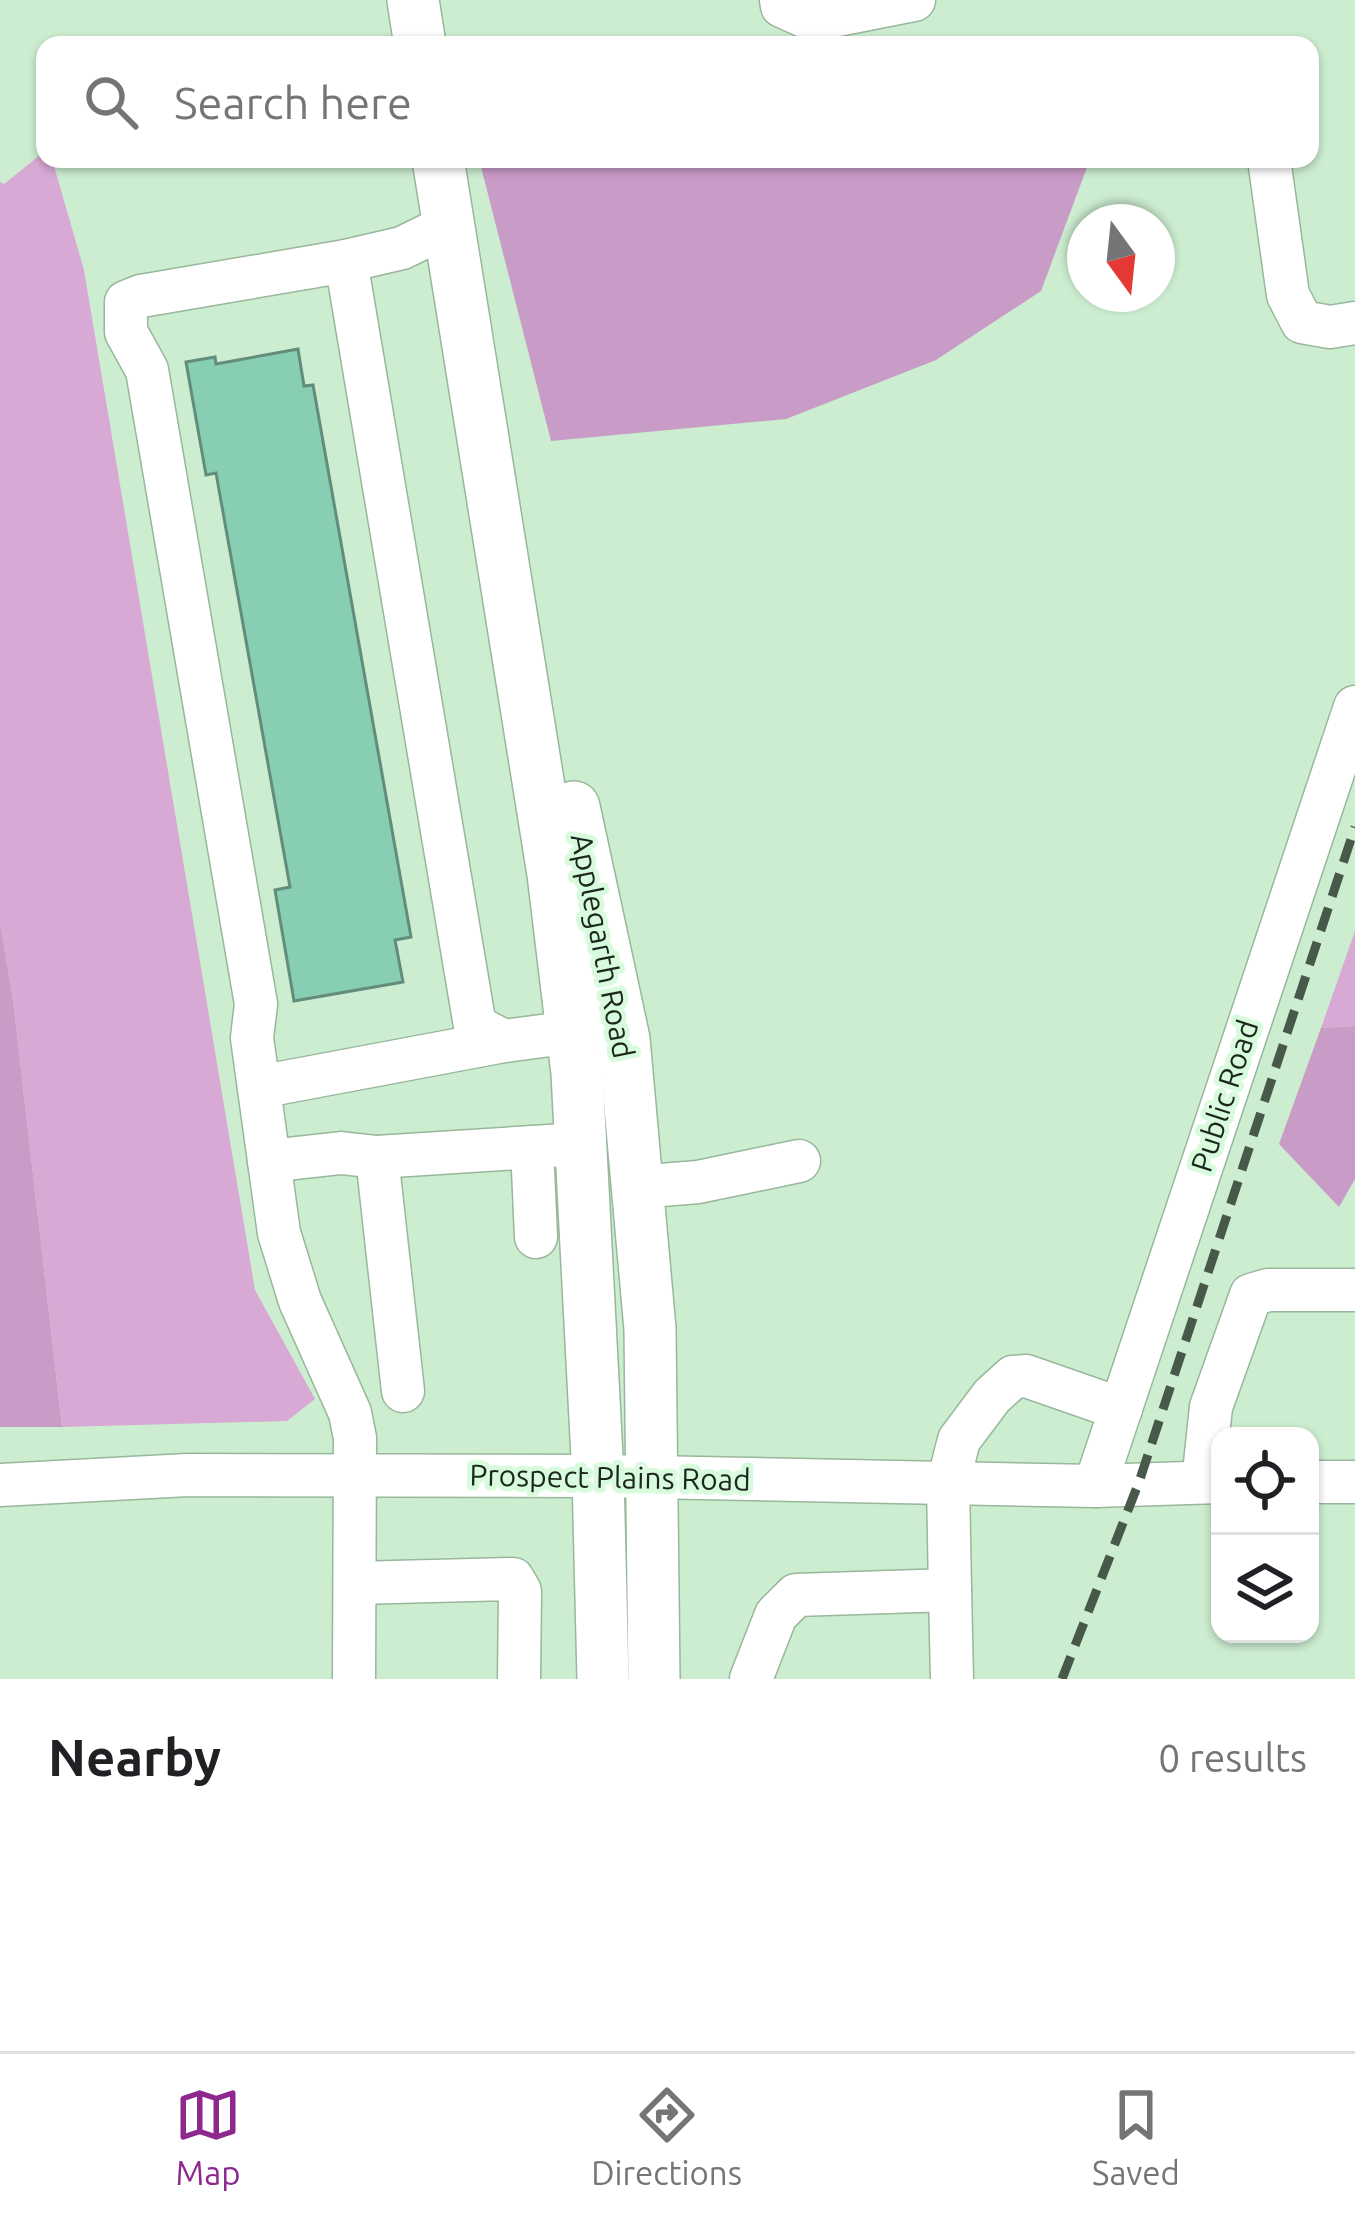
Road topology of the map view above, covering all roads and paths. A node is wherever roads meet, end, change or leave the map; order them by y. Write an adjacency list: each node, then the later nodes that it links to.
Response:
1 (413, 0): 4 (main road)
2 (781, 0): 3 (street)
3 (914, 0)
4 (419, 36)
5 (440, 168): 7 (main road, Applegarth Road)
6 (1270, 168): 9 (street)
7 (449, 225): 8 (street); 11 (main road, Applegarth Road); 18 (main road, Applegarth Road)
8 (346, 261): 12 (street); 13 (street)
9 (1355, 323)
10 (1355, 707): 22 (street, Public Road)
11 (572, 1032): 12 (street); 14 (main road, Applegarth Road)
12 (504, 1041): 13 (street)
13 (259, 1087): 16 (street)
14 (556, 1146): 15 (street); 19 (street); 25 (main road, Applegarth Road)
15 (377, 1156): 16 (street); 21 (street)
16 (269, 1161): 24 (street)
17 (799, 1161): 18 (street)
18 (638, 1187): 26 (main road, Applegarth Road)
19 (536, 1237)
20 (1355, 1290): 23 (street)
21 (403, 1391)
22 (1120, 1408): 30 (street); 32 (street, Public Road)
23 (1211, 1427)
24 (356, 1476): 25 (street, Prospect Plains Road); 31 (street, Prospect Plains Road); 33 (street)
25 (598, 1476): 26 (street, Prospect Plains Road); 37 (main road, Applegarth Road)
26 (652, 1478): 30 (street, Prospect Plains Road); 38 (main road, Applegarth Road)
27 (1211, 1482): 32 (street, Prospect Plains Road)
28 (1319, 1482): 29 (street)
29 (1355, 1482)
30 (948, 1483): 32 (street, Prospect Plains Road); 34 (street)
31 (0, 1485)
32 (1095, 1486)
33 (355, 1583): 35 (street); 36 (street)
34 (950, 1590): 39 (street); 40 (street)
35 (355, 1679)
36 (519, 1679)
37 (603, 1679)
38 (654, 1679)
39 (751, 1679)
40 (952, 1679)

